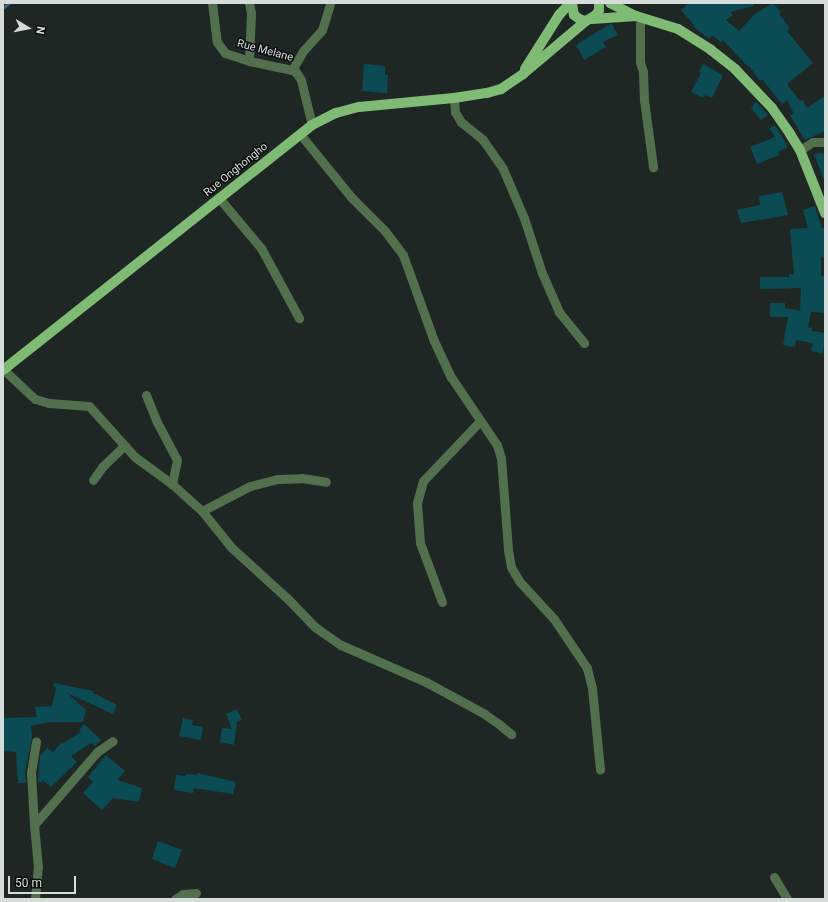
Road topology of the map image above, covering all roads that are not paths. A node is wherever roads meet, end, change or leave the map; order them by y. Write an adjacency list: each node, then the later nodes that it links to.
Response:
1 (212, 3): 9 (street, Rue Melane)
2 (249, 3): 9 (street)
3 (330, 3): 10 (street)
4 (571, 3): 8 (main road); 11 (main road)
5 (598, 3): 8 (main road)
6 (610, 3): 7 (main road)
7 (639, 17): 8 (main road); 16 (main road); 17 (street)
8 (589, 20): 11 (main road, Rue Onghongho)
9 (248, 61): 10 (street, Rue Melane)
10 (292, 70): 13 (street, Rue Melane)
11 (523, 74): 12 (main road, Rue Onghongho)
12 (454, 98): 13 (main road, Rue Onghongho); 21 (street)
13 (312, 125): 14 (main road, Rue Onghongho)
14 (300, 134): 18 (main road, Rue Onghongho); 24 (street)
15 (825, 142): 16 (street)
16 (800, 150): 19 (main road)
17 (653, 167)
18 (219, 198): 20 (street); 22 (main road, Rue Onghongho)
19 (825, 213)
20 (299, 318)
21 (584, 343)
22 (3, 370): 25 (street)
23 (146, 395): 28 (street)
24 (480, 421): 30 (street); 34 (street)
25 (124, 446): 26 (street); 28 (street)
26 (93, 480)
27 (326, 482): 29 (street)
28 (172, 484): 29 (street)
29 (202, 511): 31 (street)
30 (442, 602)
31 (511, 734)
32 (36, 741): 35 (street)
33 (113, 742): 35 (street)
34 (600, 770)
35 (34, 825): 38 (street)
36 (774, 877): 40 (street)
37 (196, 894): 39 (street)
38 (35, 899)
39 (175, 899)
40 (787, 899)

